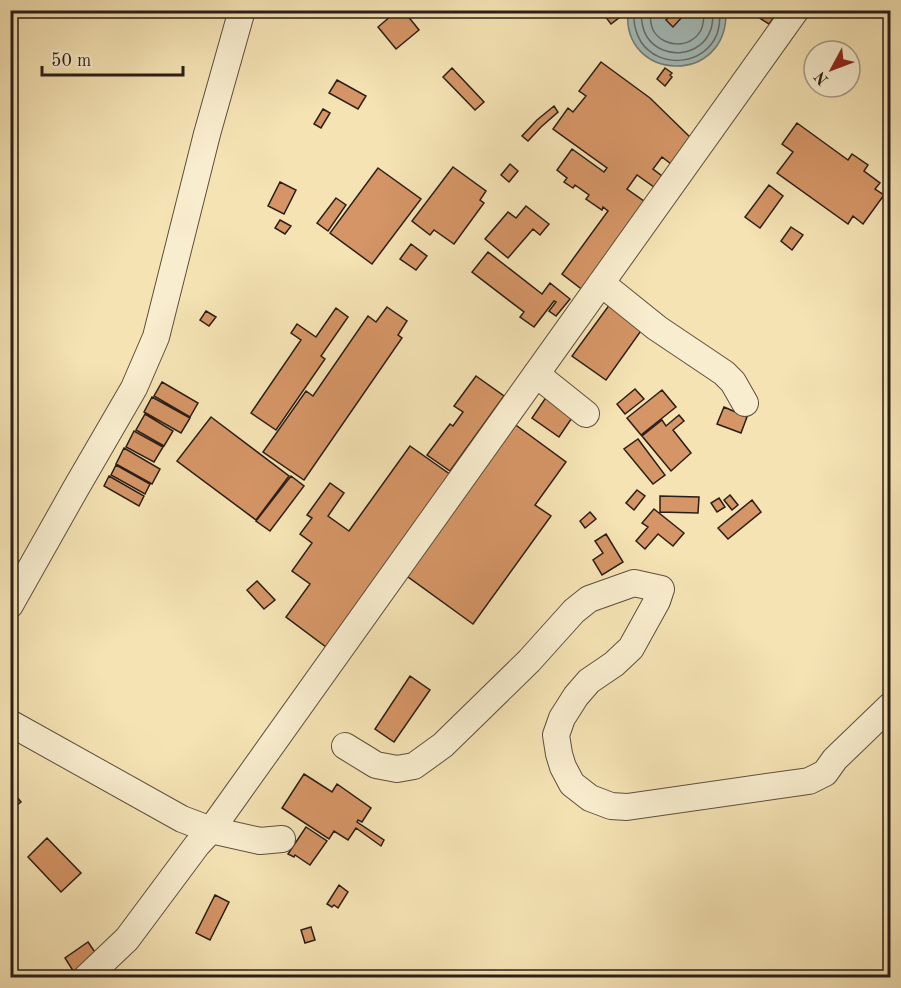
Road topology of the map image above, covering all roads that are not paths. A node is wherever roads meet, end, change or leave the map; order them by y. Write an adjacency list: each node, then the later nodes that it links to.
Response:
1 (242, 10): 7 (street)
2 (796, 10): 3 (street)
3 (601, 283): 4 (street); 5 (street)
4 (536, 374): 6 (street); 11 (street)
5 (745, 403)
6 (586, 414)
7 (10, 605)
8 (891, 706): 10 (street)
9 (10, 723): 11 (street)
10 (345, 746)
11 (211, 830): 12 (street); 13 (street)
12 (282, 839)
13 (127, 939): 14 (street); 15 (street)
14 (86, 978)
15 (111, 978)

